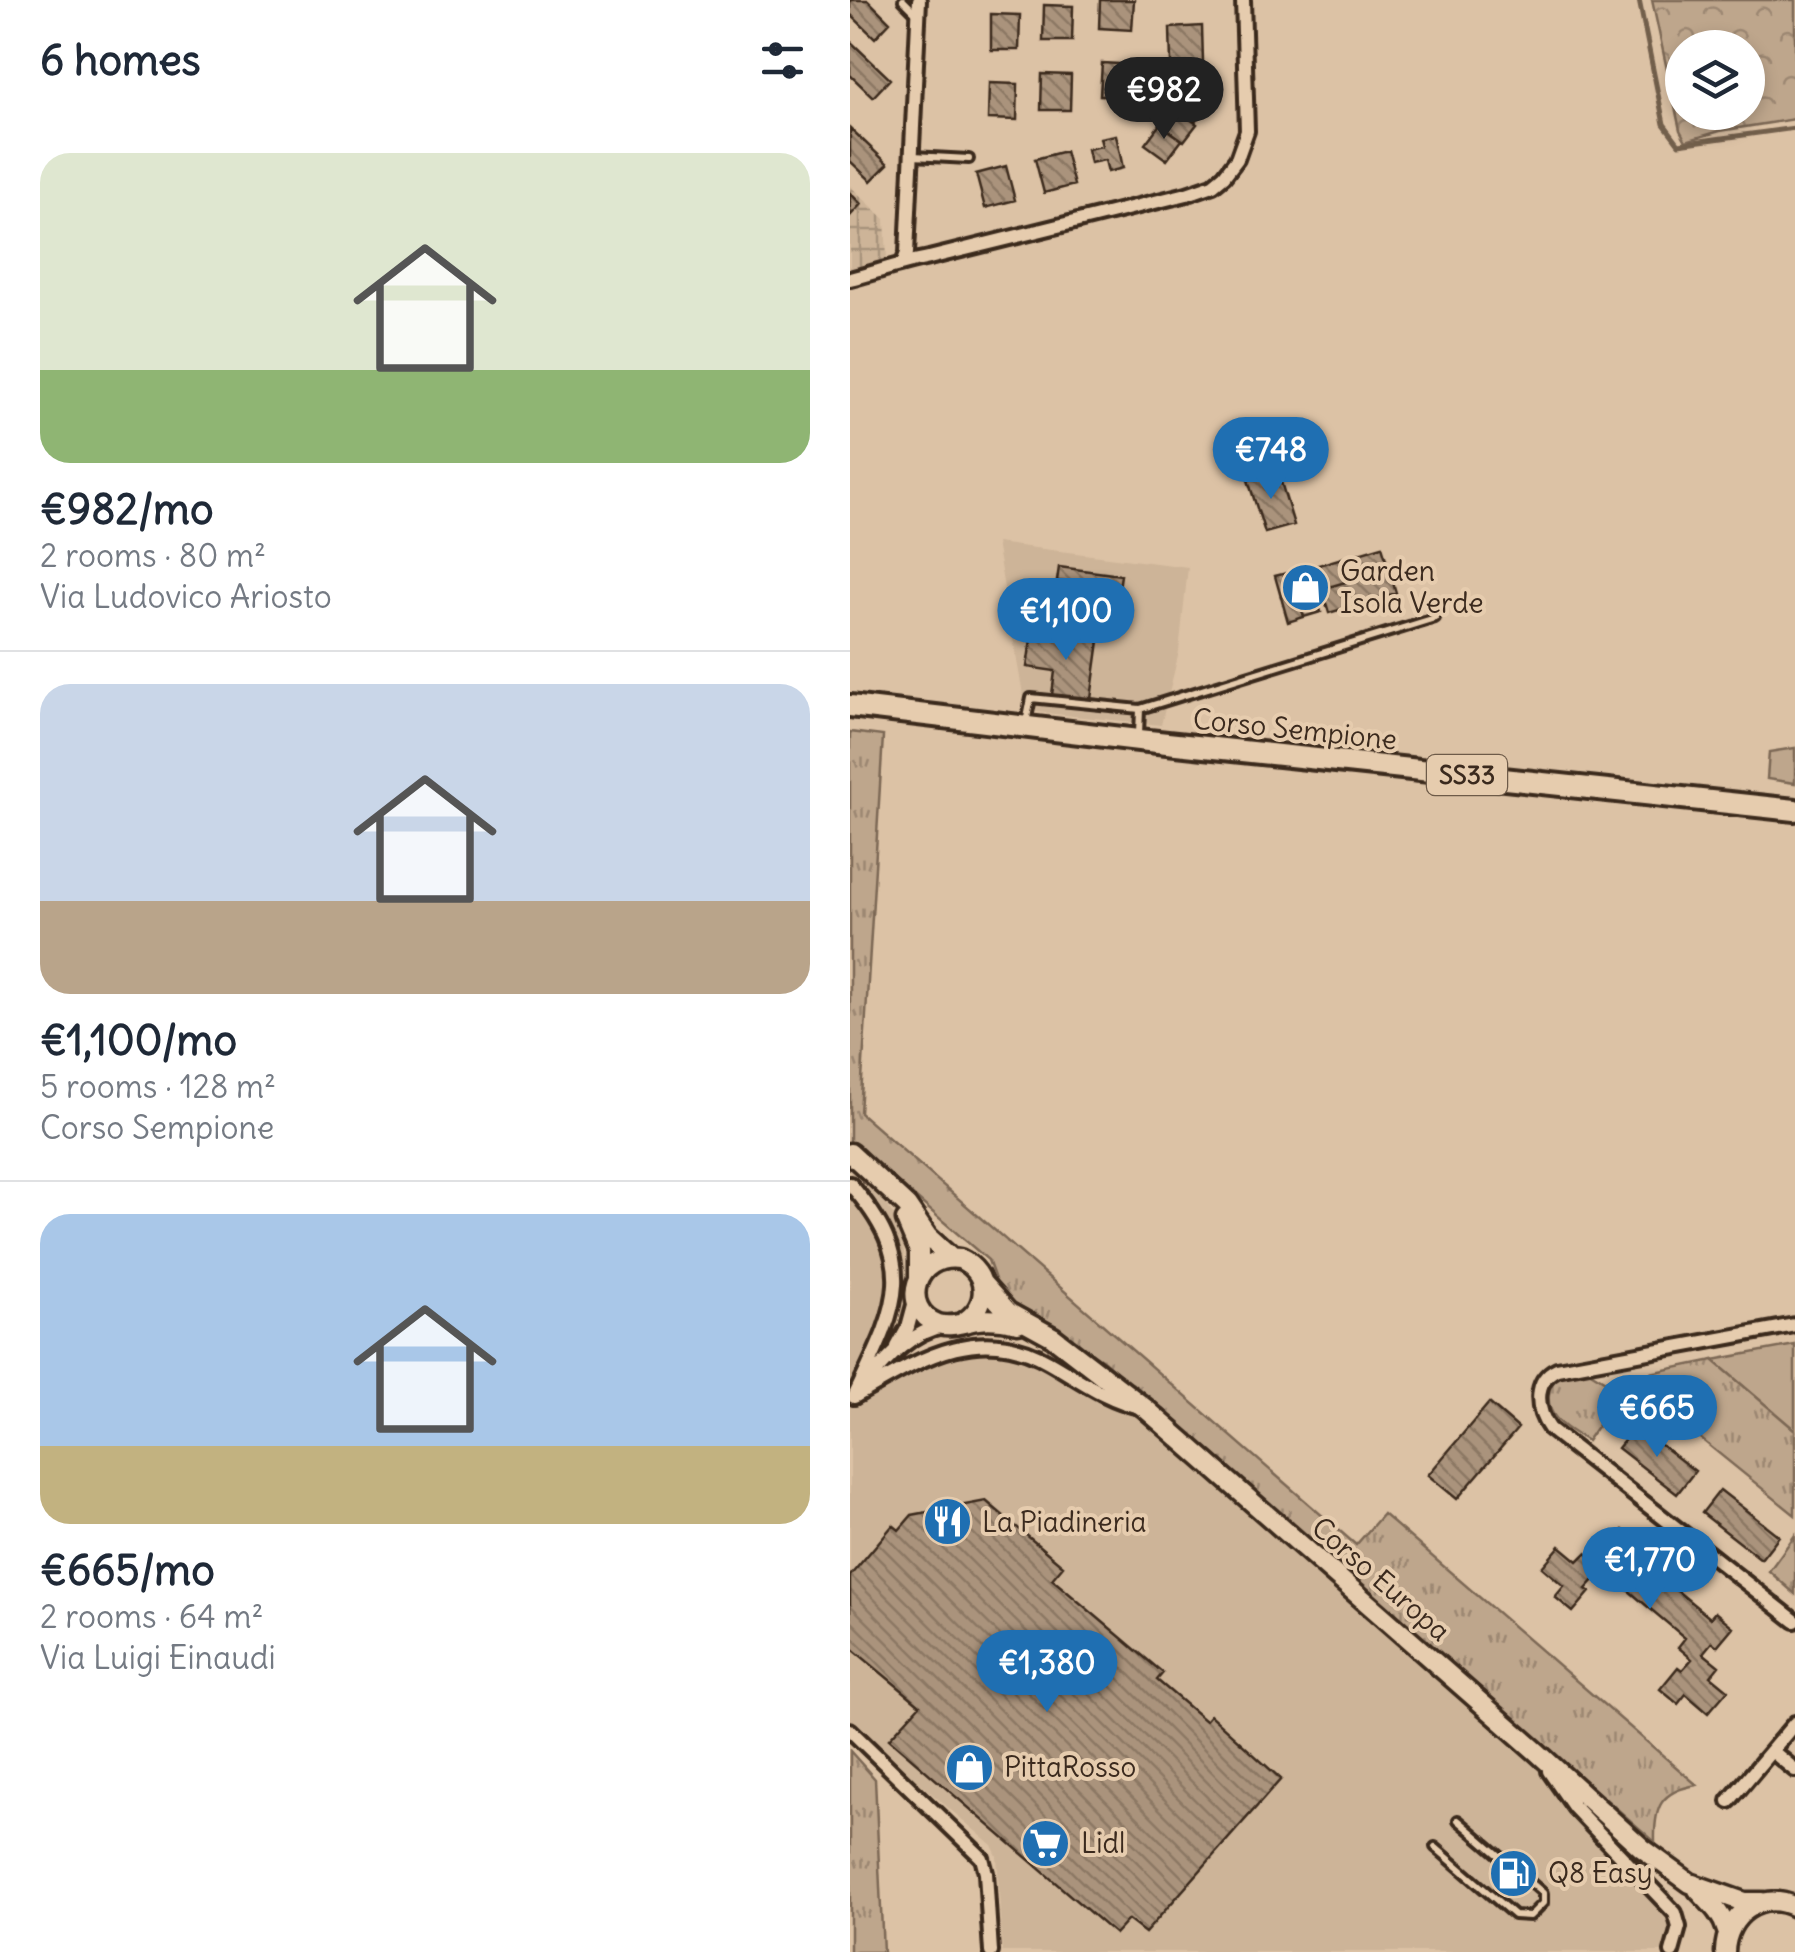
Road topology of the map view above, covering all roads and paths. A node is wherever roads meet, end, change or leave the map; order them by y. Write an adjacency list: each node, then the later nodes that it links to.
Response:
1 (903, 0): 3 (lane)
2 (1243, 0): 6 (street)
3 (918, 7): 4 (street)
4 (912, 156): 5 (lane); 6 (street)
5 (969, 159)
6 (904, 261): 7 (street)
7 (850, 279)
8 (1435, 618): 10 (lane)
9 (850, 706): 11 (main road, Corso Sempione / SS33)
10 (1140, 709): 11 (lane); 12 (lane)
11 (1025, 726): 12 (main road, Corso Sempione / SS33)
12 (1139, 740): 13 (main road, Corso Sempione / SS33)
13 (1795, 810)
14 (850, 1153): 16 (main road)
15 (850, 1184): 24 (street)
16 (894, 1198): 17 (main road); 19 (main road)
17 (950, 1258): 18 (main road); 19 (main road)
18 (983, 1284): 20 (main road); 21 (main road, Corso Europa)
19 (918, 1285): 20 (main road); 23 (street)
20 (955, 1324): 21 (main road, Corso Europa); 23 (street)
21 (1028, 1326): 25 (main road, Corso Europa)
22 (1795, 1326): 26 (street)
23 (892, 1355): 24 (street)
24 (852, 1400): 25 (street)
25 (1145, 1408): 30 (main road, Corso Europa)
26 (1795, 1622)
27 (1795, 1723): 29 (street)
28 (850, 1730): 39 (street)
29 (1772, 1751): 31 (street); 32 (street)
30 (1537, 1752): 35 (main road, Corso Europa); 40 (street)
31 (1795, 1770)
32 (1730, 1801)
33 (1458, 1820): 34 (lane)
34 (1434, 1847)
35 (1690, 1883): 36 (main road, Corso Europa); 38 (main road, Corso Europa)
36 (1762, 1902): 37 (main road, Corso Europa); 38 (main road)
37 (1795, 1908)
38 (1724, 1946)
39 (991, 1952)
40 (1672, 1952)

